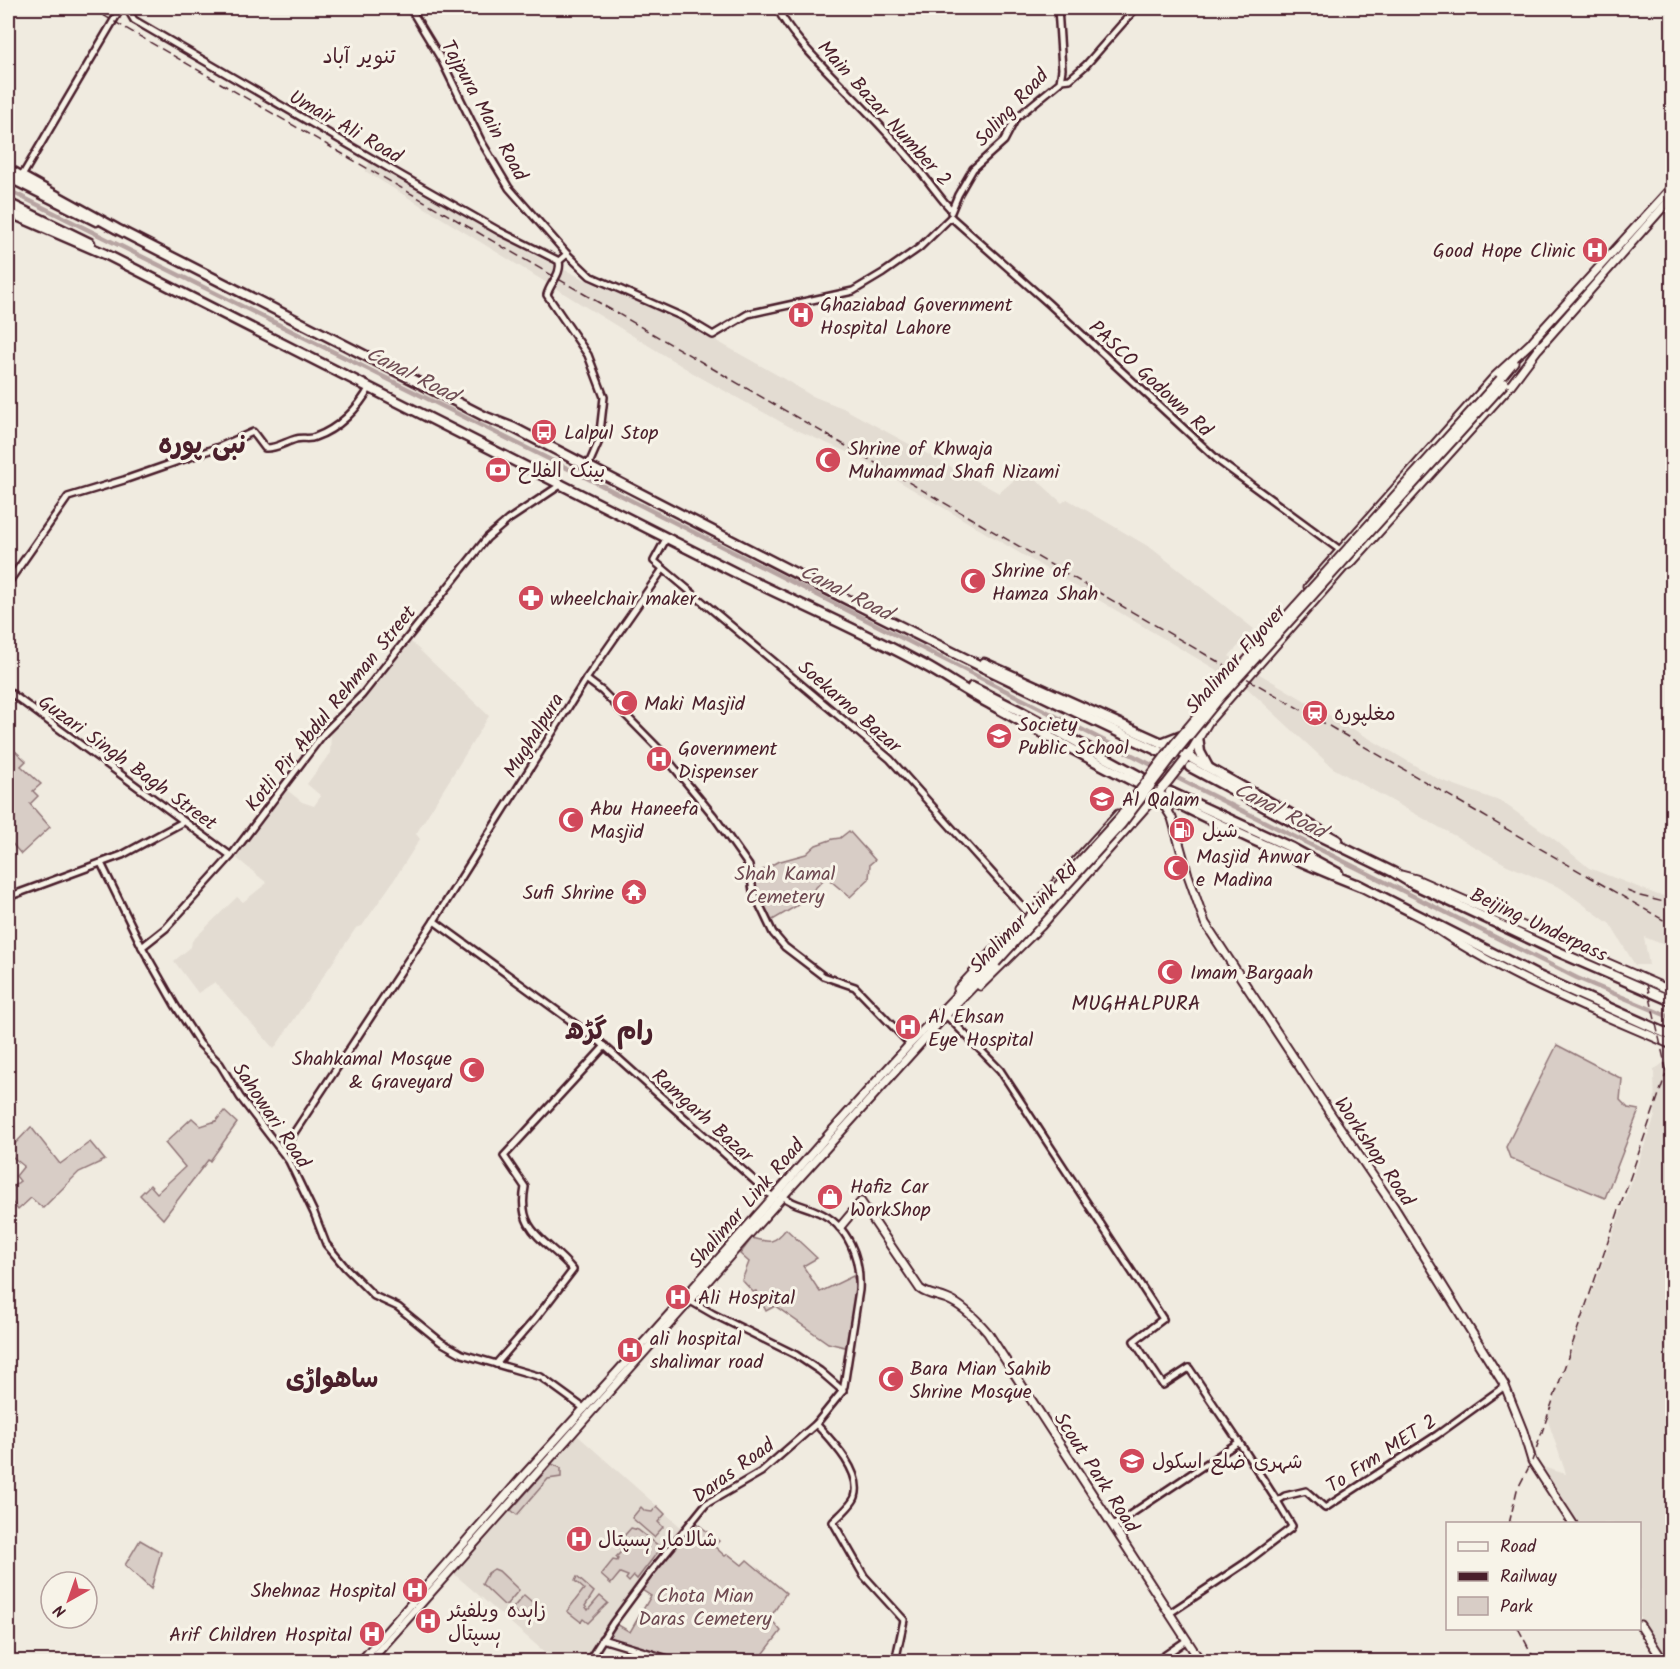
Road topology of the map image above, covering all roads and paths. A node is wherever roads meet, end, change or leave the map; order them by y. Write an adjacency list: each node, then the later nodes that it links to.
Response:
1 (122, 8): 9 (street)
2 (126, 8): 20 (street, Umair Ali Road)
3 (410, 8): 19 (street, Tajpura Main Road)
4 (777, 8): 14 (street, Main Bazar Number 2)
5 (1058, 8): 7 (street, Soling Road)
6 (1136, 8): 7 (street)
7 (1061, 80): 14 (street, Soling Road)
8 (8, 169): 9 (highway)
9 (22, 176): 17 (highway)
10 (8, 177): 17 (highway)
11 (1672, 187): 21 (main road)
12 (1672, 197): 22 (main road)
13 (8, 203): 18 (highway)
14 (951, 209): 16 (street, Soling Road)
15 (8, 212): 18 (highway)
16 (951, 217): 19 (street, Tajpura Main Road); 28 (street, PASCO Godown Rd)
17 (117, 229): 25 (highway)
18 (105, 254): 24 (highway)
19 (567, 254): 20 (street)
20 (559, 261): 25 (street)
21 (1535, 339): 23 (main road); 28 (main road)
22 (1541, 345): 23 (main road); 34 (main road, Shalimar Link Rd)
23 (1503, 381): 58 (main road, Shalimar Flyover, bridge)
24 (370, 387): 26 (highway); 30 (street)
25 (588, 466): 39 (highway)
26 (563, 484): 27 (highway); 49 (street, Kotli Pir Abdul Rehman Street)
27 (667, 537): 29 (street); 31 (highway)
28 (1340, 550): 32 (main road)
29 (663, 569): 33 (street, Mughalpura); 54 (street, Soekarno Bazar)
30 (8, 583)
31 (922, 664): 43 (highway); 44 (highway)
32 (1233, 672): 34 (main road); 36 (main road)
33 (586, 679): 56 (street, Mughalpura); 63 (street)
34 (1245, 680): 37 (main road, Shalimar Link Rd)
35 (8, 691): 47 (street, Guzari Singh Bagh Street)
36 (1184, 734): 38 (main road); 39 (highway)
37 (1198, 737): 40 (main road, Shalimar Link Rd); 42 (highway)
38 (1173, 748): 39 (highway); 40 (highway)
39 (1162, 751): 43 (main road, Shalimar Link Rd, bridge)
40 (1188, 756): 42 (highway); 45 (main road, Shalimar Link Rd)
41 (1190, 767): 48 (highway)
42 (1209, 768): 48 (highway)
43 (1145, 777): 44 (main road, Shalimar Link Rd)
44 (1142, 786): 46 (highway); 54 (main road, Shalimar Link Rd)
45 (1168, 787): 46 (main road, Shalimar Link Rd); 52 (highway)
46 (1157, 794): 52 (highway); 61 (main road, Shalimar Link Rd); 71 (main road, Workshop Road)
47 (183, 822): 49 (street, Guzari Singh Bagh Street); 50 (street)
48 (1360, 855): 51 (highway, Beijing Underpass)
49 (231, 856): 57 (street, Kotli Pir Abdul Rehman Street)
50 (101, 863): 53 (street); 57 (street, Sahowari Road)
51 (1393, 872): 59 (main road); 60 (highway, Beijing Underpass)
52 (1360, 886): 55 (highway)
53 (8, 897)
54 (1029, 913): 61 (main road, Shalimar Link Rd)
55 (1416, 915): 62 (highway); 64 (main road)
56 (434, 921): 65 (street, Ramgarh Bazar); 66 (street, Mughalpura)
57 (142, 947): 66 (street, Sahowari Road)
58 (994, 961): 61 (main road, Shalimar Link Rd)
59 (1672, 991)
60 (1672, 1000)
61 (944, 1013): 63 (main road, Shalimar Link Road); 67 (main road, Shalimar Link Road); 75 (street)
62 (1672, 1036)
63 (910, 1044): 67 (main road, Shalimar Link Road)
64 (1672, 1045)
65 (605, 1046): 67 (street, Ramgarh Bazar); 70 (street)
66 (282, 1151): 70 (street, Sahowari Road)
67 (778, 1197): 68 (street, Ramgarh Bazar); 69 (main road, Shalimar Link Road)
68 (840, 1227): 72 (street); 79 (main road, Scout Park Road)
69 (688, 1300): 72 (street); 73 (main road, Shalimar Link Road); 76 (main road, Shalimar Link Road)
70 (496, 1364): 73 (street, Sahowari Road)
71 (1504, 1386): 77 (street, To Frm MET 2); 78 (main road, Workshop Road)
72 (843, 1388): 74 (street, Daras Road)
73 (585, 1409): 76 (main road, Shalimar Link Road)
74 (816, 1424): 82 (street, Daras Road); 88 (street)
75 (1239, 1442): 77 (street); 79 (street)
76 (555, 1447): 84 (main road, Shalimar Link Road); 85 (main road, Shalimar Link Road)
77 (1277, 1501): 80 (street)
78 (1572, 1522)
79 (1113, 1526): 80 (main road, Scout Park Road)
80 (1170, 1613): 83 (main road, Scout Park Road)
81 (1641, 1627): 91 (main road)
82 (602, 1639): 86 (street, Daras Road); 87 (street)
83 (1186, 1640): 89 (street); 90 (main road, Scout Park Road)
84 (360, 1662)
85 (369, 1662)
86 (588, 1662)
87 (678, 1662)
88 (895, 1662)
89 (1155, 1662)
90 (1201, 1662)
91 (1664, 1662)

